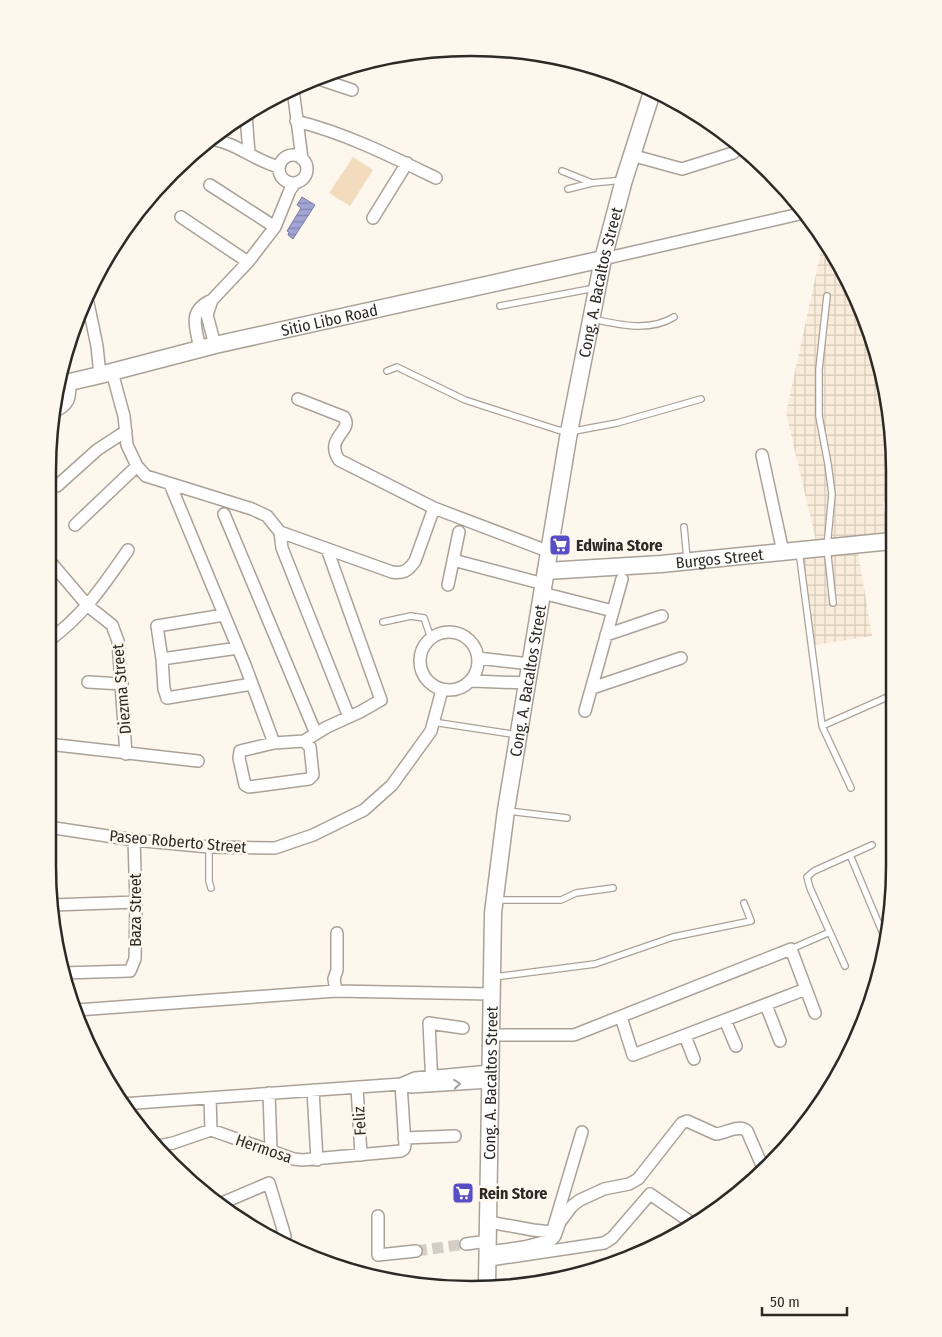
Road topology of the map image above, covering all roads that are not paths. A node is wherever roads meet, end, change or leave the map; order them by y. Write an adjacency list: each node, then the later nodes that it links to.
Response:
1 (328, 82): 2 (street)
2 (352, 90)
3 (294, 96): 5 (street)
4 (650, 97): 10 (street, Cong. A. Bacaltos Street)
5 (296, 121): 11 (street); 12 (street)
6 (247, 123): 9 (street)
7 (221, 141): 9 (street)
8 (735, 151): 10 (street)
9 (249, 154): 13 (street)
10 (631, 156): 16 (street, Cong. A. Bacaltos Street)
11 (302, 158): 13 (street); 17 (street)
12 (406, 163): 15 (street); 23 (street)
13 (279, 167): 17 (street)
14 (562, 171): 18 (lane)
15 (436, 178)
16 (624, 180): 18 (lane); 25 (street, Cong. A. Bacaltos Street)
17 (295, 183): 24 (street)
18 (592, 183): 20 (lane)
19 (210, 186): 24 (street)
20 (568, 189)
21 (797, 215): 25 (street)
22 (181, 217): 26 (street)
23 (373, 218)
24 (275, 227): 26 (street)
25 (603, 259): 27 (street, Cong. A. Bacaltos Street); 33 (street, Sitio Libo Road)
26 (248, 262): 33 (street)
27 (597, 287): 29 (lane); 32 (street, Cong. A. Bacaltos Street)
28 (827, 296): 54 (lane)
29 (500, 306)
30 (89, 309): 35 (street)
31 (674, 317): 32 (lane)
32 (591, 319): 42 (street, Cong. A. Bacaltos Street)
33 (204, 348): 35 (street, Sitio Libo Road)
34 (388, 371): 42 (lane)
35 (106, 374): 36 (street, Sitio Libo Road); 41 (street)
36 (66, 382)
37 (65, 387): 40 (street)
38 (298, 399): 47 (street)
39 (701, 399): 42 (lane)
40 (61, 409)
41 (126, 431): 44 (street); 46 (street)
42 (569, 432): 58 (street, Cong. A. Bacaltos Street)
43 (762, 455): 57 (street)
44 (137, 466): 45 (street); 49 (street)
45 (170, 484): 51 (street); 68 (street)
46 (57, 486)
47 (434, 508): 55 (street); 58 (street)
48 (224, 514): 91 (street)
49 (75, 525)
50 (684, 527): 60 (lane)
51 (280, 532): 55 (street); 88 (street)
52 (459, 532): 59 (street)
53 (886, 542): 54 (street, Burgos Street)
54 (827, 547): 57 (street, Burgos Street); 65 (lane)
55 (327, 549): 88 (street)
56 (128, 550): 66 (street)
57 (791, 551): 60 (street, Burgos Street); 90 (lane)
58 (550, 552): 63 (street, Cong. A. Bacaltos Street)
59 (453, 560): 63 (street); 64 (street)
60 (687, 561): 63 (street, Burgos Street)
61 (56, 568): 66 (street, Diezma Street)
62 (622, 579): 67 (street)
63 (544, 583): 67 (street); 78 (street, Cong. A. Bacaltos Street)
64 (448, 584)
65 (833, 603)
66 (88, 606): 71 (street); 82 (street, Diezma Street)
67 (612, 611): 72 (street)
68 (224, 615): 74 (street); 77 (street)
69 (662, 616): 72 (street)
70 (383, 622): 73 (lane)
71 (56, 635)
72 (606, 635): 84 (street)
73 (431, 638): 75 (street); 85 (street)
74 (238, 648): 77 (street); 83 (street)
75 (478, 658): 78 (street); 79 (street)
76 (681, 658): 84 (street)
77 (162, 659): 83 (street)
78 (530, 664): 81 (street, Cong. A. Bacaltos Street)
79 (472, 681): 81 (street); 85 (street)
80 (88, 682): 82 (street)
81 (527, 683): 92 (street, Cong. A. Bacaltos Street)
82 (122, 684): 96 (street, Diezma Street)
83 (252, 684): 94 (street)
84 (592, 688): 87 (street)
85 (442, 690): 89 (street, Paseo Roberto Street)
86 (886, 698): 90 (lane)
87 (585, 712)
88 (349, 717): 91 (street)
89 (433, 722): 92 (lane); 104 (street, Paseo Roberto Street)
90 (822, 726): 98 (lane)
91 (316, 734): 93 (street)
92 (518, 735): 99 (street, Cong. A. Bacaltos Street)
93 (304, 742): 94 (street); 94 (street)
94 (274, 743)
95 (56, 745): 96 (street)
96 (126, 754): 97 (street)
97 (198, 761)
98 (851, 788)
99 (506, 810): 100 (lane); 108 (street, Cong. A. Bacaltos Street)
100 (567, 818)
101 (56, 828): 102 (street, Paseo Roberto Street)
102 (134, 840): 104 (street, Paseo Roberto Street); 109 (street, Baza Street)
103 (872, 845): 105 (lane)
104 (208, 847): 106 (lane)
105 (850, 855): 112 (lane); 113 (lane)
106 (211, 888)
107 (612, 888): 108 (lane)
108 (495, 900): 118 (street, Cong. A. Bacaltos Street)
109 (136, 902): 111 (street); 117 (street, Baza Street)
110 (744, 902): 118 (lane)
111 (58, 905)
112 (881, 928)
113 (830, 932): 115 (lane); 116 (lane)
114 (337, 933): 120 (street)
115 (791, 949): 119 (street); 125 (street)
116 (845, 966)
117 (70, 973)
118 (492, 977): 121 (street, Cong. A. Bacaltos Street)
119 (806, 989): 122 (street); 124 (street)
120 (336, 991): 121 (street); 123 (street)
121 (491, 994): 128 (street, Cong. A. Bacaltos Street)
122 (766, 1004): 126 (street); 130 (street)
123 (82, 1010)
124 (815, 1013)
125 (621, 1017): 128 (street); 129 (street)
126 (725, 1020): 129 (street); 131 (street)
127 (463, 1028): 134 (street)
128 (491, 1035): 133 (street, Cong. A. Bacaltos Street)
129 (685, 1036): 132 (street)
130 (780, 1041)
131 (736, 1046)
132 (694, 1059)
133 (490, 1076): 134 (street); 153 (street, Cong. A. Bacaltos Street)
134 (431, 1081): 135 (street)
135 (400, 1084): 136 (street); 144 (street)
136 (357, 1087): 137 (street); 147 (street, Feliz)
137 (313, 1090): 138 (street); 148 (street)
138 (269, 1093): 139 (street); 146 (street)
139 (210, 1098): 140 (street); 141 (street)
140 (131, 1103)
141 (211, 1130): 145 (street); 146 (street, Hermosa)
142 (582, 1132): 155 (street)
143 (456, 1136): 144 (street, Hermosa)
144 (404, 1144): 147 (street, Hermosa)
145 (164, 1145)
146 (271, 1150): 148 (street, Hermosa)
147 (361, 1155): 148 (street, Hermosa)
148 (317, 1160)
149 (760, 1162): 155 (street)
150 (227, 1201): 154 (street)
151 (378, 1216): 157 (street)
152 (687, 1220): 158 (street)
153 (488, 1222): 155 (street); 158 (street, Cong. A. Bacaltos Street)
154 (284, 1236)
155 (552, 1236): 158 (street)
156 (466, 1244): 158 (street)
157 (416, 1251)
158 (488, 1251): 159 (street, Cong. A. Bacaltos Street)
159 (487, 1280)

